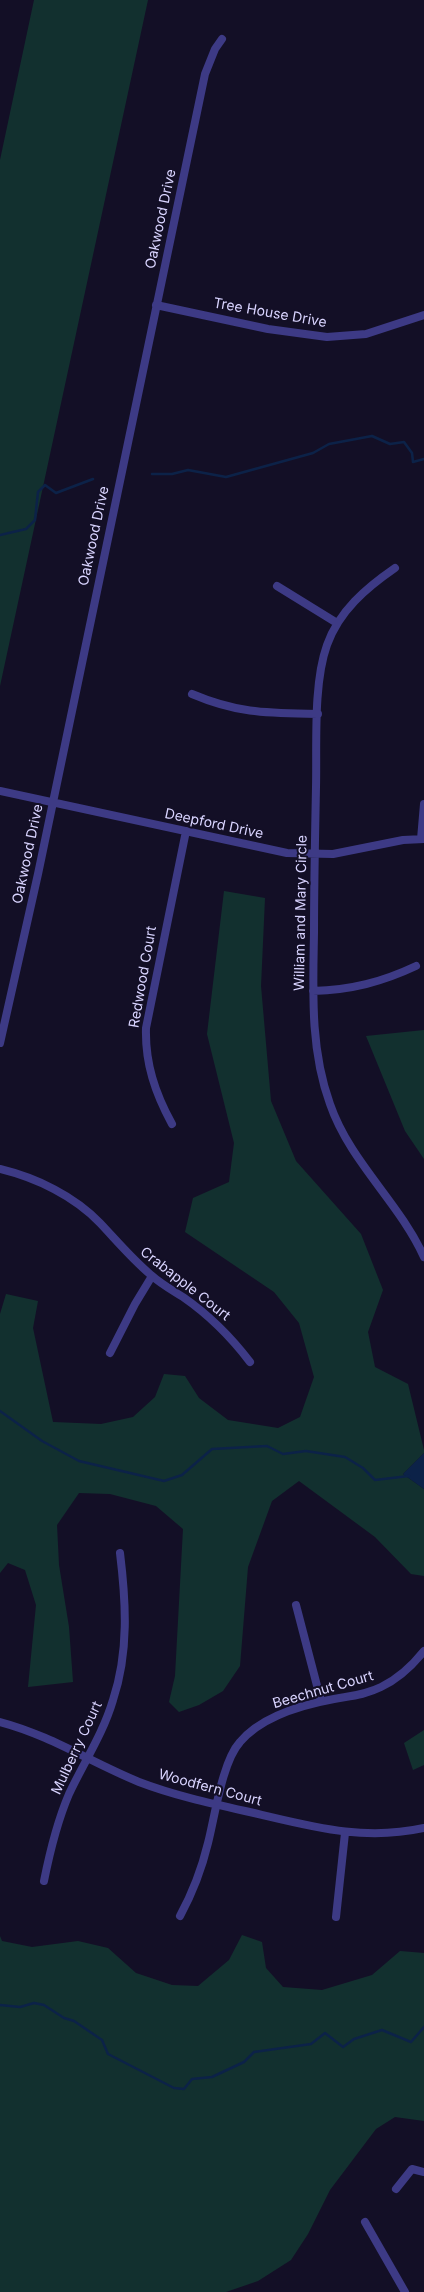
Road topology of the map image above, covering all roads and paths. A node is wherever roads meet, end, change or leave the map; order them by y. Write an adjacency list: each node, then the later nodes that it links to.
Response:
1 (222, 39): 2 (street, Oakwood Drive)
2 (156, 305): 3 (street, Tree House Drive); 10 (street, Oakwood Drive)
3 (424, 315)
4 (395, 568): 6 (street, William and Mary Circle)
5 (277, 586): 6 (street)
6 (338, 623): 8 (street, William and Mary Circle)
7 (192, 694): 8 (street)
8 (318, 714): 14 (street, William and Mary Circle)
9 (0, 791): 10 (street, Deepford Drive)
10 (52, 803): 12 (street, Deepford Drive); 17 (street, Oakwood Drive)
11 (424, 804): 13 (street)
12 (186, 831): 14 (street, Deepford Drive); 18 (street, Redwood Court)
13 (422, 839): 14 (street, Deepford Drive)
14 (315, 855): 16 (street, William and Mary Circle)
15 (416, 966): 16 (street)
16 (313, 991): 20 (street, William and Mary Circle)
17 (0, 1043)
18 (172, 1124)
19 (0, 1170): 21 (street, Crabapple Court)
20 (424, 1257)
21 (152, 1276): 22 (street); 23 (street, Crabapple Court)
22 (110, 1353)
23 (250, 1362)
24 (120, 1552): 29 (street, Mulberry Court)
25 (296, 1605): 27 (street)
26 (424, 1651): 27 (street, Beechnut Court)
27 (322, 1701): 30 (street, Beechnut Court)
28 (0, 1722): 29 (street, Woodfern Court)
29 (88, 1758): 30 (street, Woodfern Court); 33 (street, Mulberry Court)
30 (217, 1804): 32 (street, Woodfern Court); 34 (street, Beechnut Court)
31 (424, 1828): 32 (street, Woodfern Court)
32 (345, 1833): 35 (street)
33 (44, 1881)
34 (180, 1916)
35 (336, 1917)
36 (424, 2172): 37 (street)
37 (396, 2188)
38 (365, 2222): 39 (street)
39 (406, 2292)

